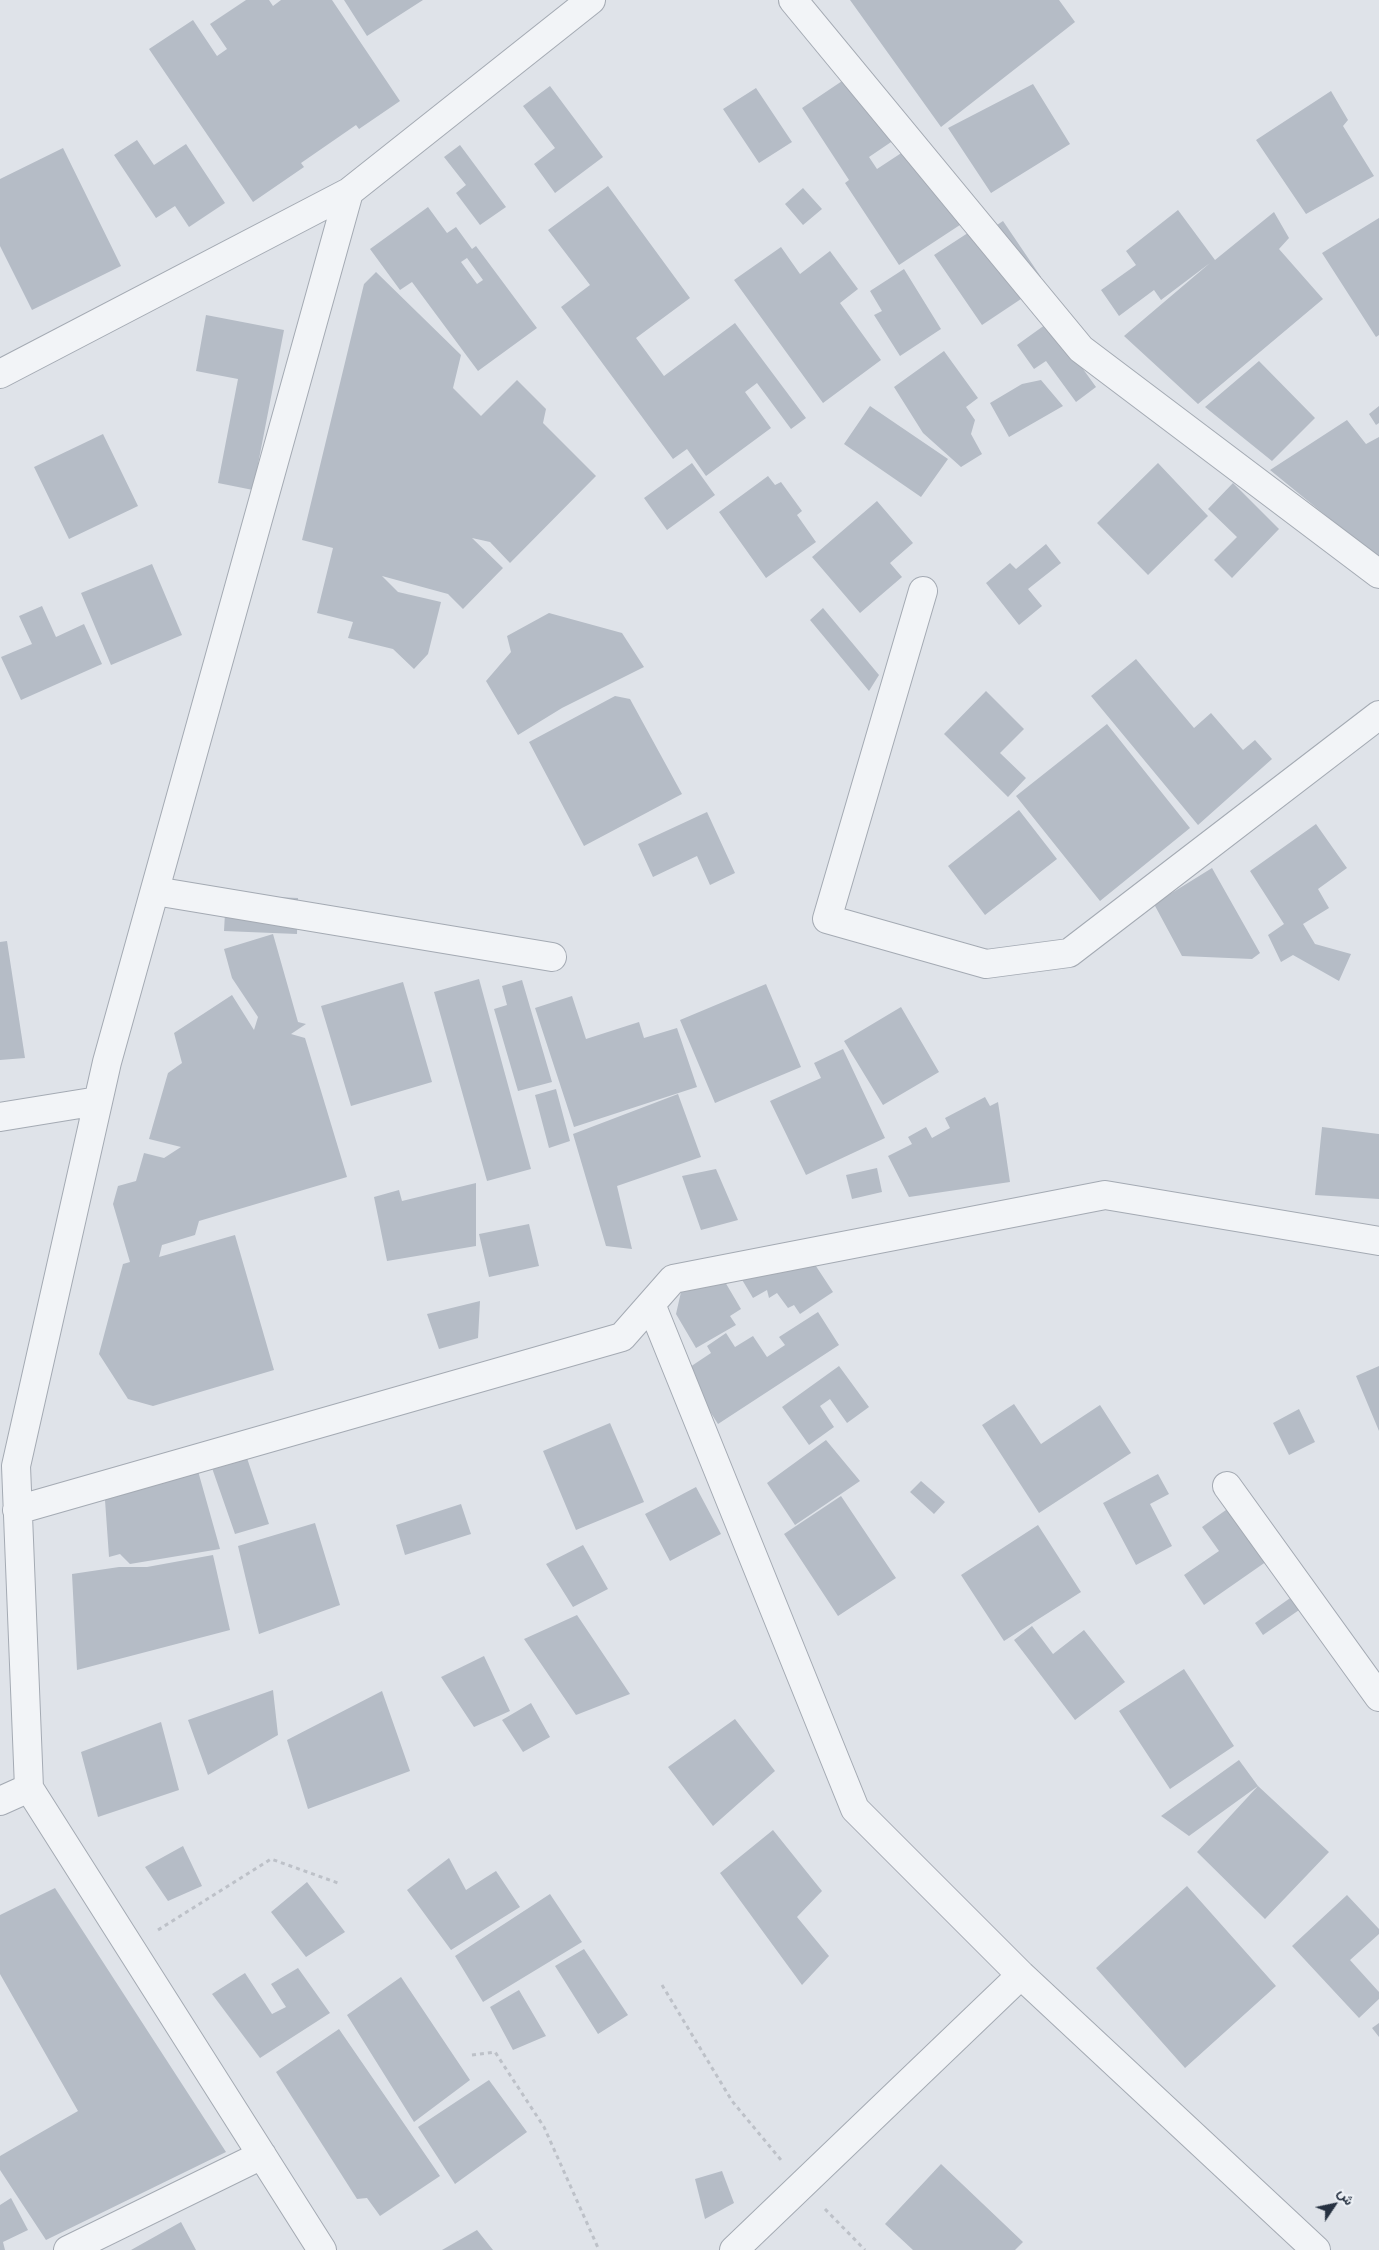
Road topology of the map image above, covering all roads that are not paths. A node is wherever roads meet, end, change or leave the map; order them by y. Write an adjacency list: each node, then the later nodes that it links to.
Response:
1 (591, 0): 3 (street)
2 (793, 0): 5 (street)
3 (349, 192): 4 (street); 8 (street)
4 (0, 374)
5 (1379, 574)
6 (923, 591): 7 (street)
7 (1379, 715)
8 (155, 891): 9 (street); 10 (street)
9 (552, 957)
10 (98, 1101): 11 (street); 15 (street)
11 (0, 1117)
12 (1379, 1241): 13 (street)
13 (651, 1304): 15 (street); 19 (street)
14 (1227, 1486): 16 (street)
15 (17, 1510): 17 (street)
16 (1379, 1697)
17 (29, 1788): 18 (street); 20 (street)
18 (0, 1801)
19 (1021, 1975): 23 (street); 24 (street)
20 (262, 2155): 21 (street); 22 (street)
21 (68, 2250)
22 (322, 2250)
23 (734, 2250)
24 (1316, 2250)

